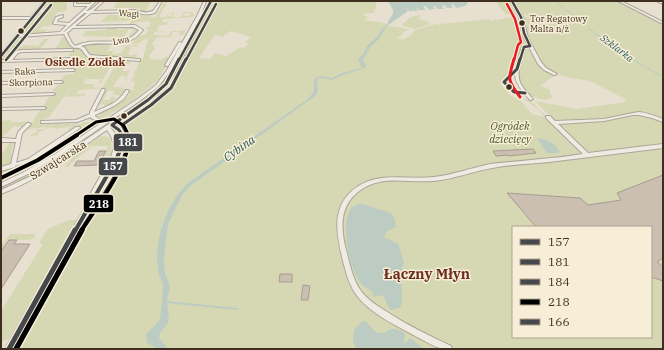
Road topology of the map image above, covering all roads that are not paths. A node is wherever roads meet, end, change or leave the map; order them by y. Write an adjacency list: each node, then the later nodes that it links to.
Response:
1 (46, 1): 17 (street)
2 (95, 1): 12 (street)
3 (103, 1): 14 (street)
4 (161, 1): 14 (street, Wagi)
5 (205, 1): 29 (street)
6 (211, 1): 51 (street, Szwajcarska)
7 (512, 1): 22 (street)
8 (619, 1): 18 (street)
9 (659, 1): 11 (street)
10 (75, 3): 12 (street)
11 (663, 3)
12 (91, 5): 13 (street)
13 (83, 12): 14 (street); 19 (street)
14 (90, 12): 19 (street)
15 (62, 16): 19 (street)
16 (1, 18): 17 (street)
17 (32, 18): 21 (street)
18 (663, 23)
19 (71, 25): 20 (street); 23 (street, Lwa)
20 (63, 33): 21 (street); 23 (street)
21 (17, 36): 24 (street)
22 (530, 46): 33 (street); 40 (street)
23 (75, 47): 26 (street); 27 (street)
24 (1, 56)
25 (72, 59): 26 (street)
26 (10, 60): 28 (street)
27 (139, 60)
28 (1, 61)
29 (172, 62): 30 (street); 45 (street, Szwajcarska)
30 (167, 65)
31 (74, 70): 32 (street, Raka)
32 (1, 72)
33 (555, 74)
34 (61, 82): 35 (street, Skorpiona)
35 (1, 83)
36 (103, 90): 43 (street)
37 (127, 91): 43 (street)
38 (53, 94): 39 (street)
39 (1, 96)
40 (531, 98)
41 (44, 108): 42 (street)
42 (1, 109)
43 (92, 114): 47 (street); 50 (street)
44 (548, 116): 48 (street)
45 (110, 119): 50 (street, Szwajcarska); 51 (street)
46 (663, 121): 48 (street)
47 (43, 122)
48 (554, 123): 56 (street)
49 (29, 124): 54 (street)
50 (100, 124): 51 (street); 59 (street, Szwajcarska)
51 (110, 126): 60 (street, Szwajcarska); 61 (street); 61 (street)
52 (78, 128): 57 (street)
53 (1, 140): 54 (street)
54 (18, 141): 57 (street)
55 (663, 146): 56 (street)
56 (587, 155): 63 (street)
57 (13, 166): 58 (street)
58 (1, 169)
59 (1, 185)
60 (1, 192)
61 (81, 220): 62 (street)
62 (9, 349)
63 (448, 349)

